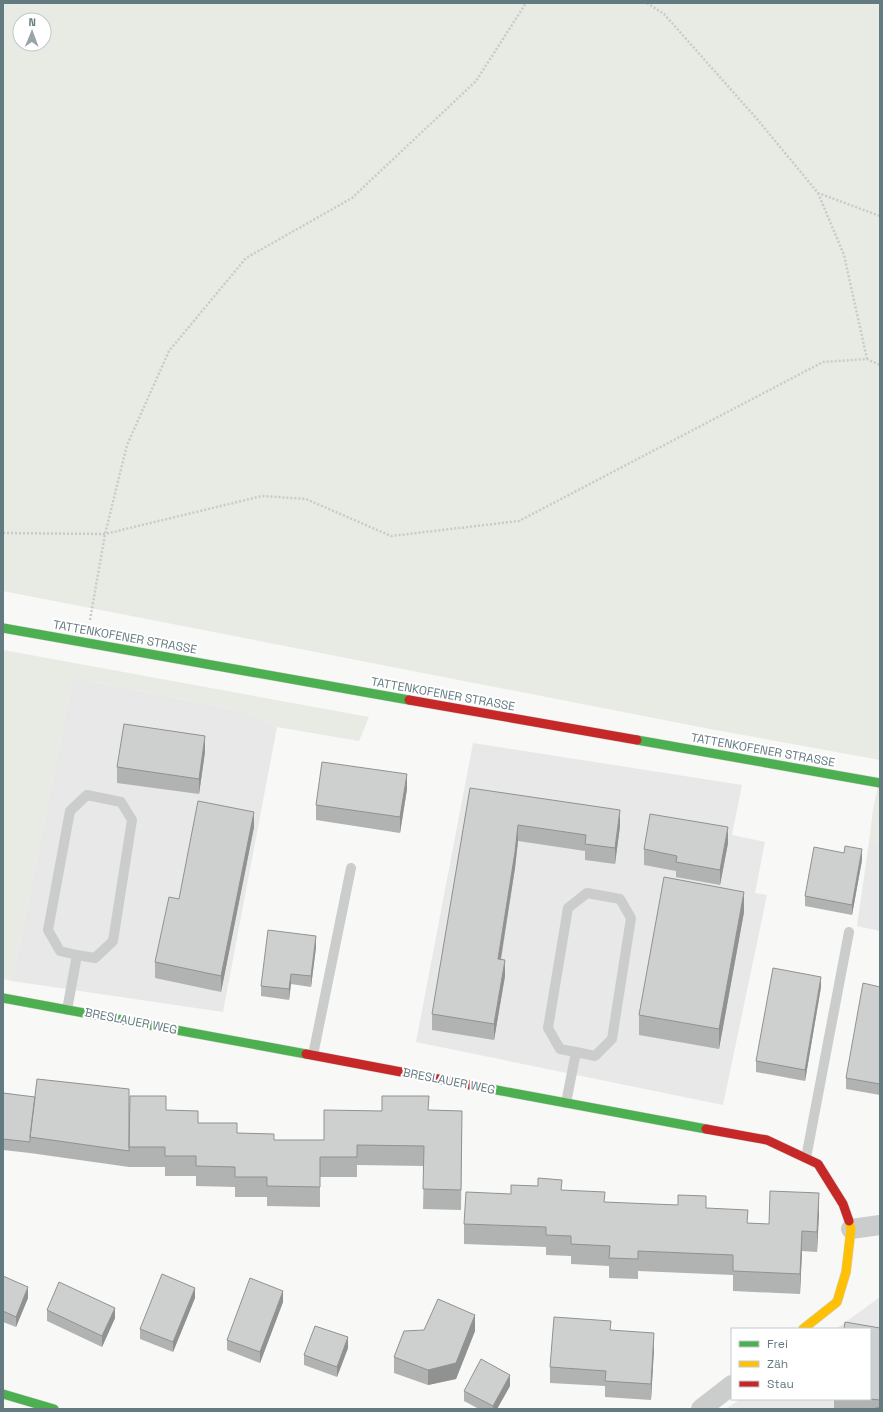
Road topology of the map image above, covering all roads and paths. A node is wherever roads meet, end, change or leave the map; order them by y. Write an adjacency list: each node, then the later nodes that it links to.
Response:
1 (526, 3): 8 (path)
2 (647, 3): 3 (path)
3 (818, 193): 4 (path); 5 (path)
4 (880, 216)
5 (867, 359): 6 (path); 8 (path)
6 (880, 364)
7 (3, 533): 8 (path)
8 (105, 534): 10 (path)
9 (3, 628): 10 (street, TATTENKOFENER STRASSE)
10 (86, 642): 11 (street, TATTENKOFENER STRASSE)
11 (880, 783)
12 (351, 868): 18 (lane)
13 (849, 932): 20 (lane)
14 (77, 955): 14 (lane); 16 (lane)
15 (3, 998): 16 (street, BRESLAUER WEG)
16 (67, 1010): 18 (street, BRESLAUER WEG)
17 (576, 1052): 17 (lane); 19 (lane)
18 (313, 1055): 19 (street, BRESLAUER WEG)
19 (566, 1103): 20 (street, BRESLAUER WEG)
20 (806, 1158): 22 (street, BRESLAUER WEG)
21 (880, 1225): 22 (street)
22 (851, 1229): 23 (street, BRESLAUER WEG)
23 (804, 1328)
24 (731, 1386): 27 (street)
25 (3, 1394): 26 (street)
26 (54, 1409)
27 (701, 1409)

